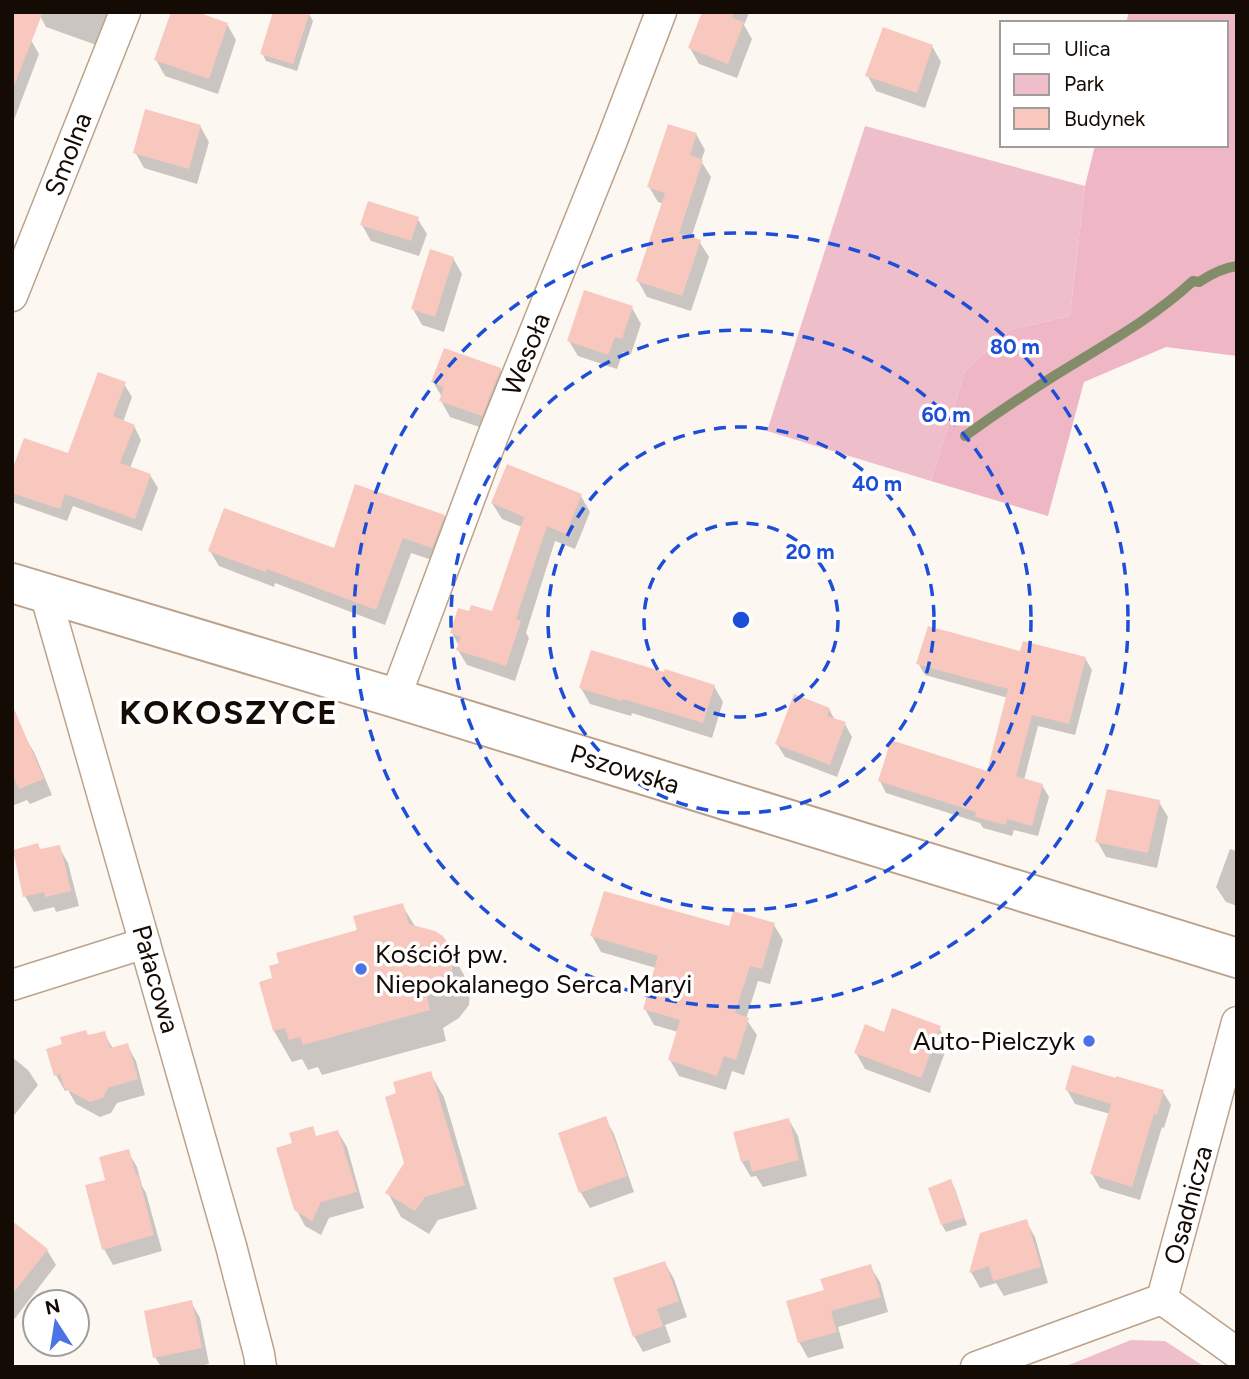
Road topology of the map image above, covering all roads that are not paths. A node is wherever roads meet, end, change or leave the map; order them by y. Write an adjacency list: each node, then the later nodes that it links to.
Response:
1 (125, 12): 3 (street, Smolna)
2 (661, 12): 5 (street, Wesoła)
3 (12, 296)
4 (29, 588): 5 (main road, Pszowska); 6 (street, Pałacowa)
5 (395, 698): 7 (main road, Pszowska)
6 (145, 943): 8 (street); 12 (street, Pałacowa)
7 (1237, 958)
8 (12, 985)
9 (1237, 1022): 10 (street, Osadnicza)
10 (1163, 1299): 11 (street, Osadnicza); 13 (street)
11 (1237, 1353)
12 (261, 1367)
13 (976, 1367)

